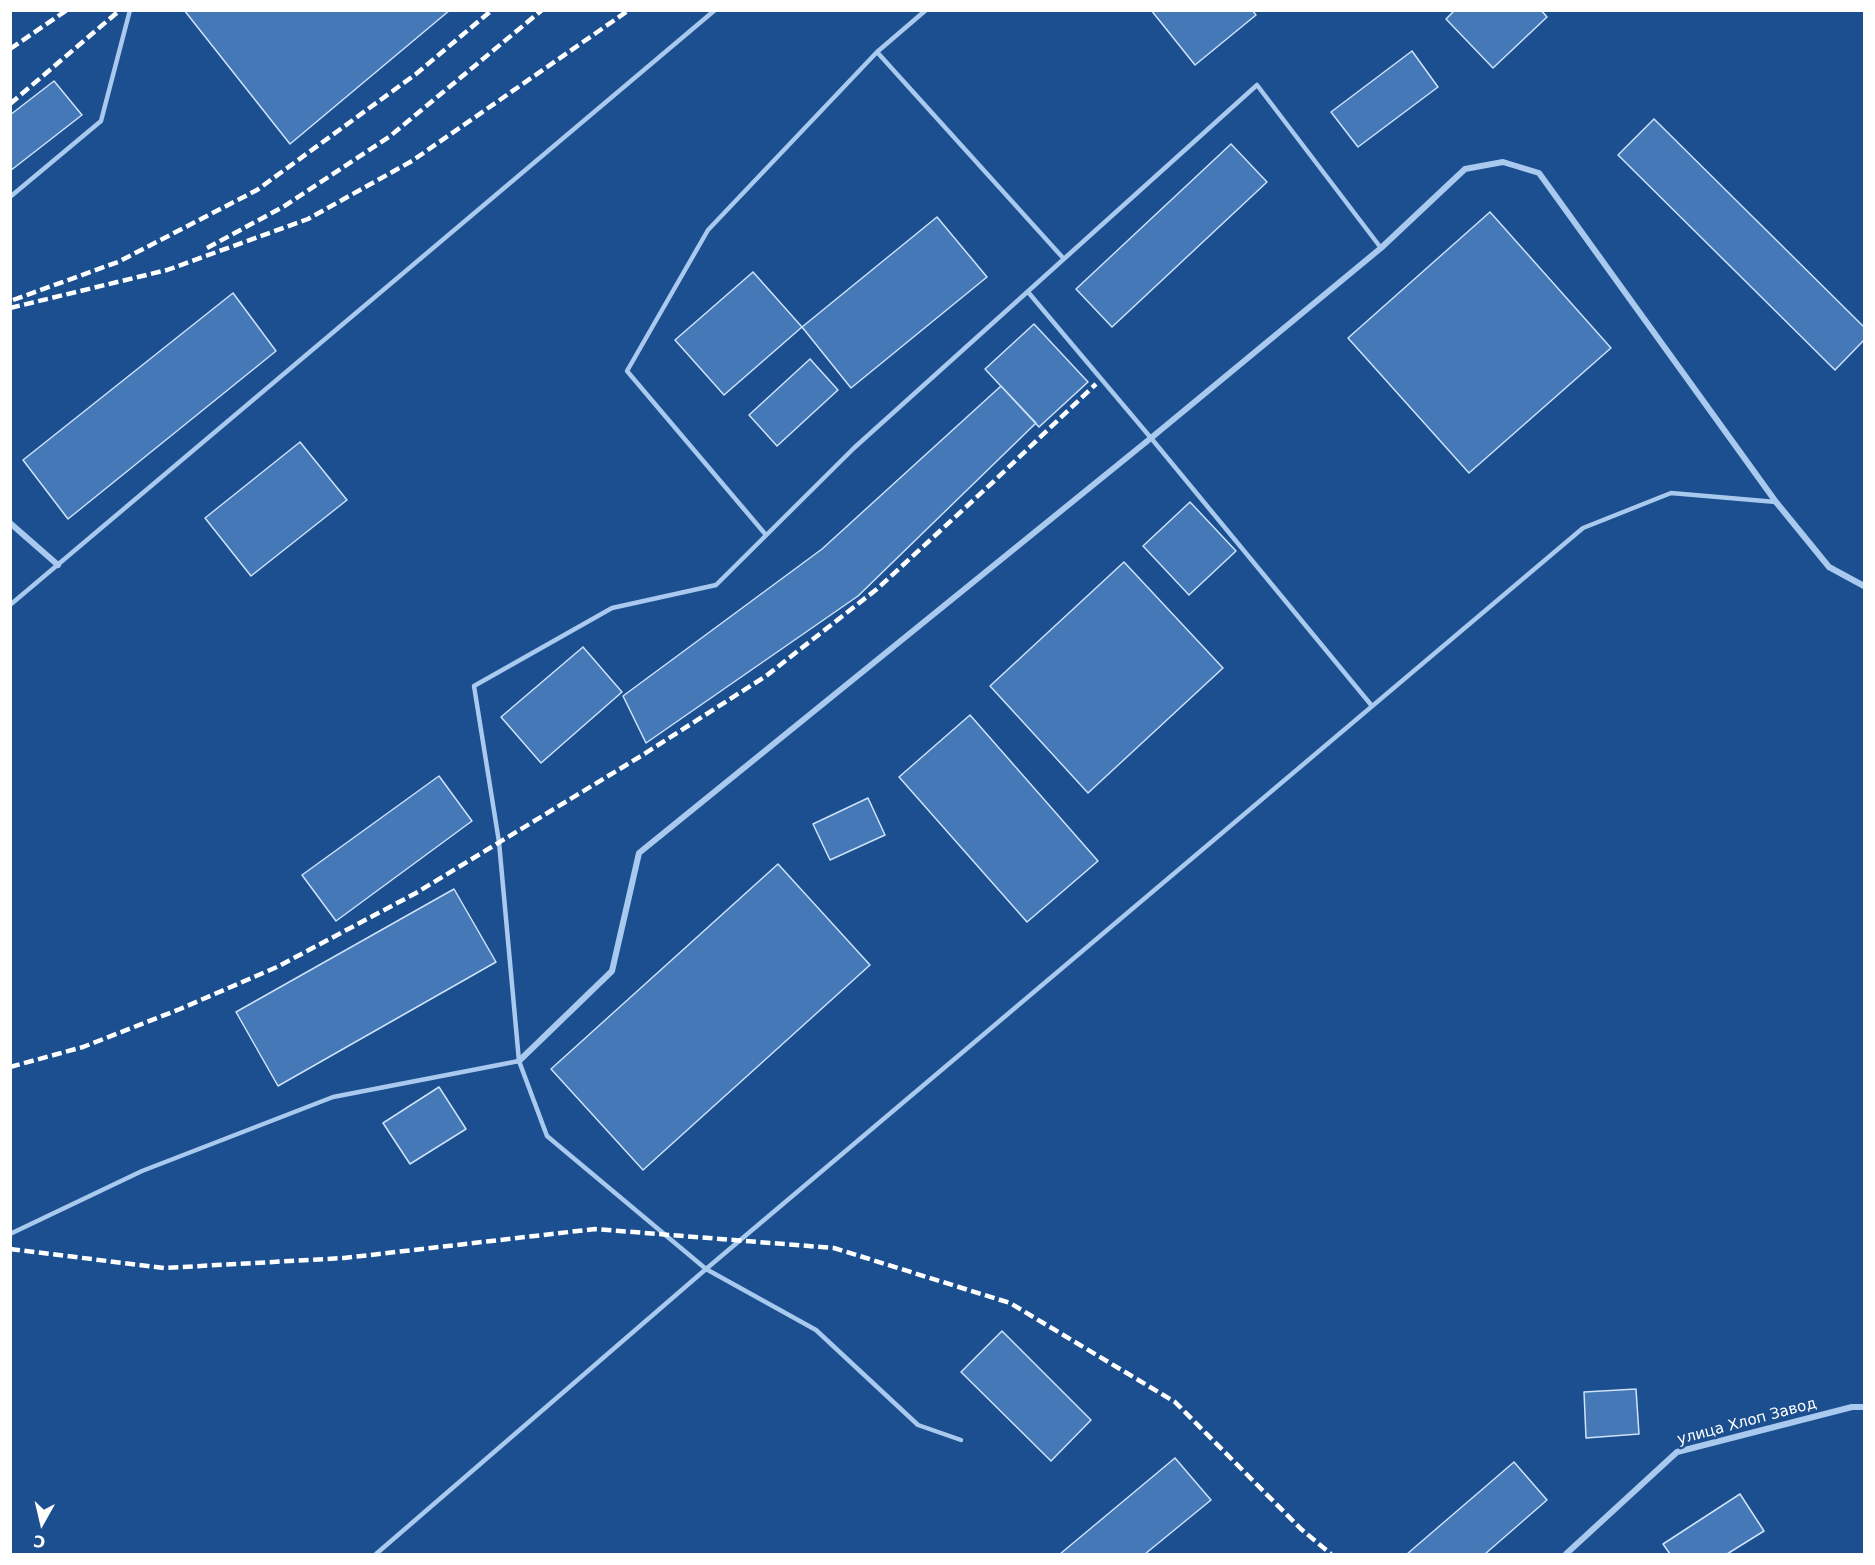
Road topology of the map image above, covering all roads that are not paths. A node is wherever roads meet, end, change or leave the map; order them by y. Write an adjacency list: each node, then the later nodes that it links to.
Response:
1 (130, 10): 5 (lane)
2 (715, 10): 13 (lane)
3 (926, 10): 4 (lane)
4 (877, 52): 7 (lane); 12 (lane)
5 (10, 197)
6 (1381, 248): 7 (lane); 9 (street); 10 (street)
7 (1064, 259): 8 (lane)
8 (1028, 292): 9 (lane); 12 (lane)
9 (1151, 438): 16 (lane); 17 (street)
10 (1776, 502): 14 (street); 16 (lane)
11 (10, 524): 13 (street)
12 (766, 535): 17 (lane)
13 (58, 565): 15 (lane)
14 (1864, 586)
15 (10, 605)
16 (1372, 706): 19 (lane)
17 (519, 1061): 18 (lane); 19 (lane)
18 (10, 1234)
19 (706, 1269): 21 (lane); 22 (lane)
20 (1864, 1407): 23 (street, улица Хлоп Завод)
21 (961, 1440)
22 (376, 1554)
23 (1566, 1554)

